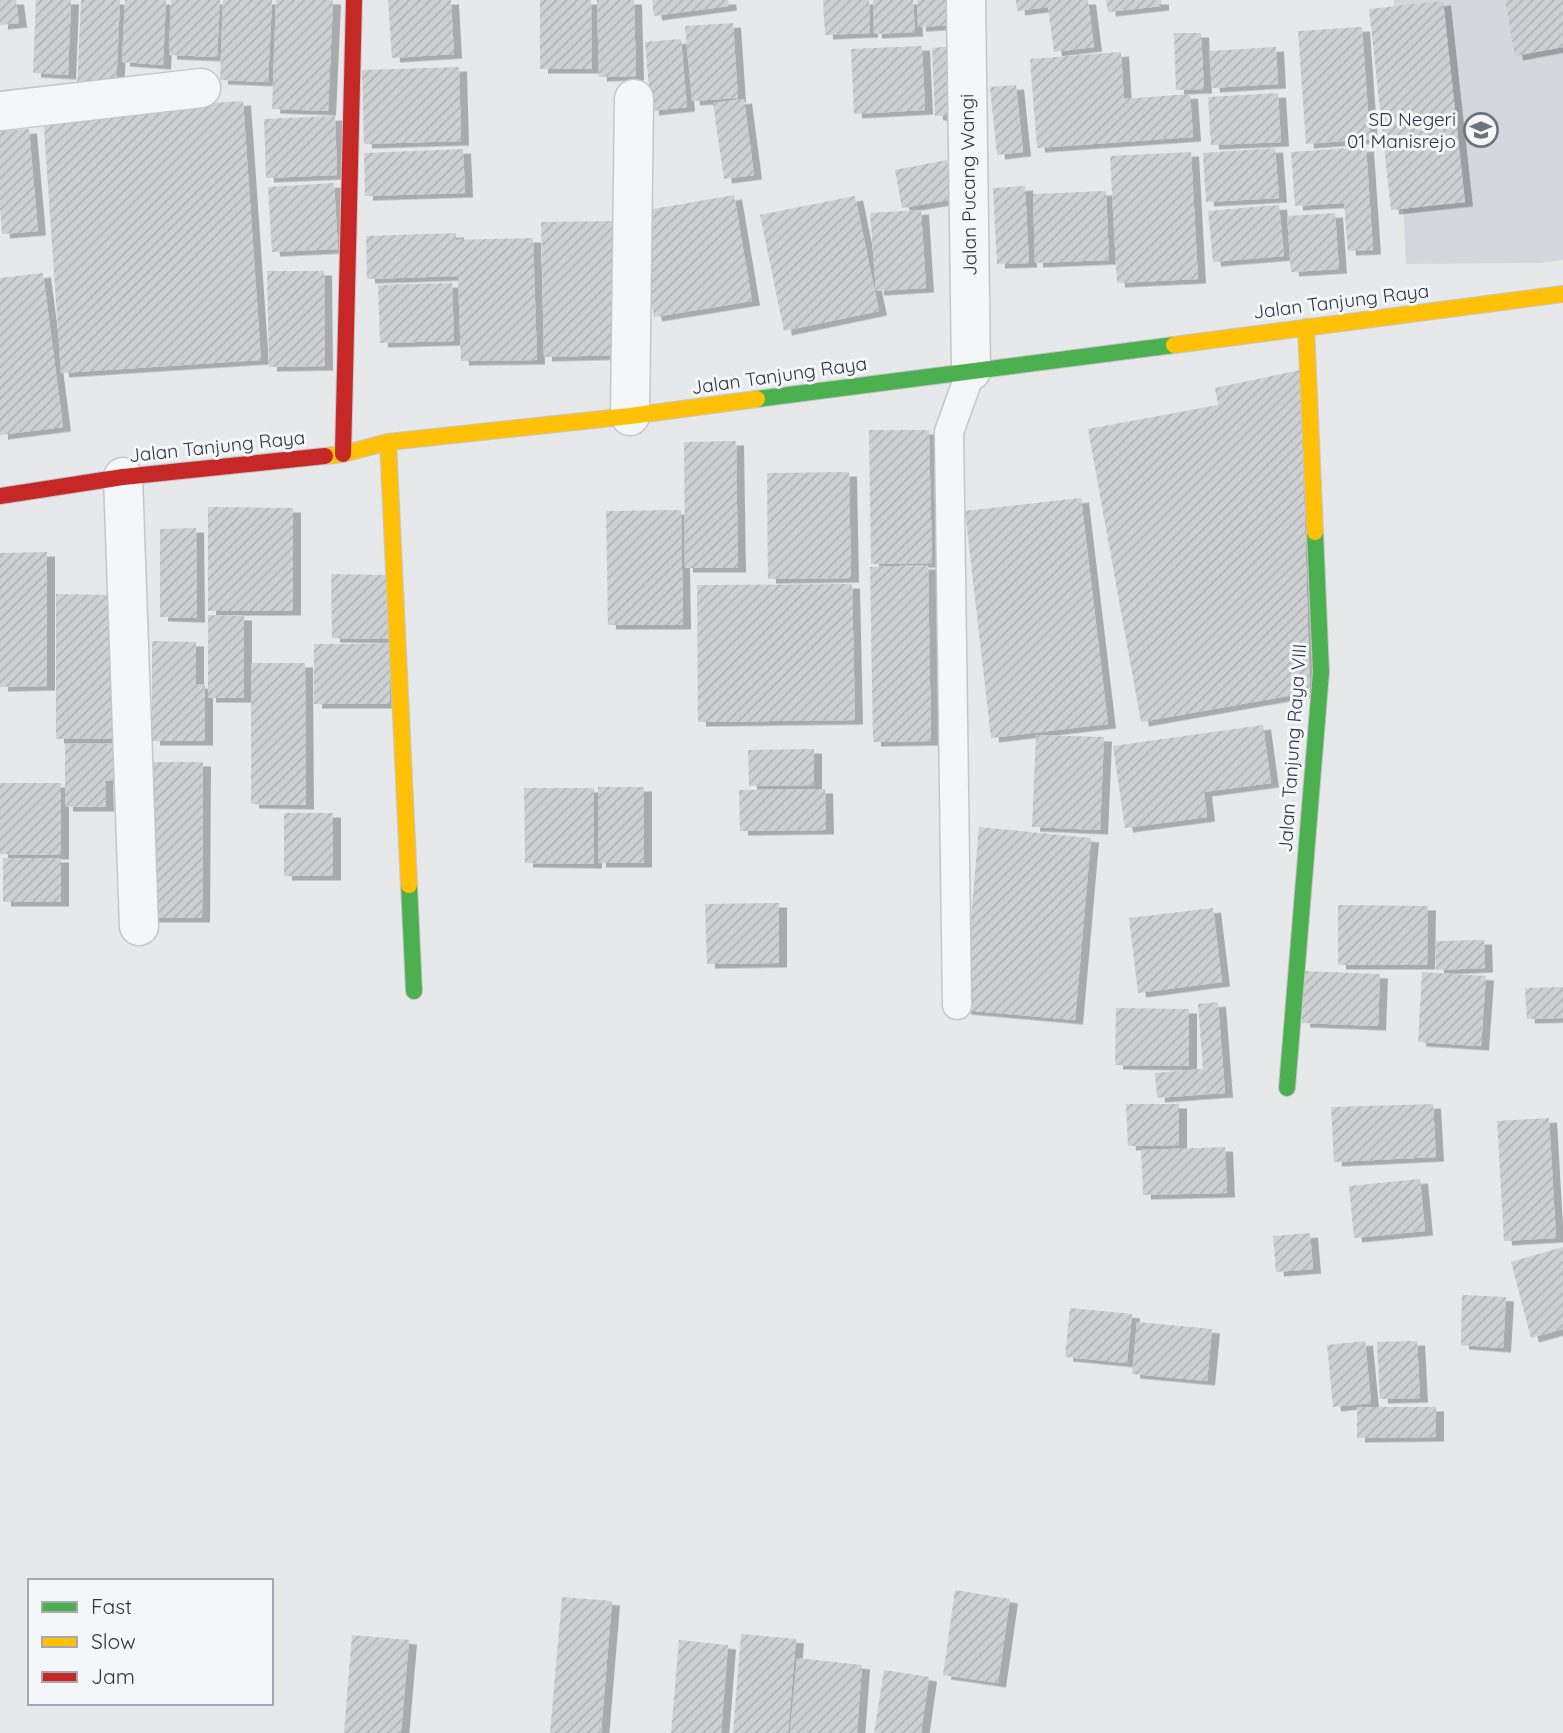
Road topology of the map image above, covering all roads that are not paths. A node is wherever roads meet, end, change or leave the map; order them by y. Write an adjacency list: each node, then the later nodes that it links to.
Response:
1 (354, 0): 11 (street)
2 (966, 0): 8 (street, Jalan Pucang Wangi)
3 (201, 88): 5 (street)
4 (634, 99): 9 (street)
5 (0, 111)
6 (1563, 294): 7 (street, Jalan Tanjung Raya)
7 (1306, 327): 8 (street, Jalan Tanjung Raya); 17 (street, Jalan Tanjung Raya VIII)
8 (971, 370): 9 (street, Jalan Tanjung Raya); 16 (lane)
9 (630, 416): 10 (street, Jalan Tanjung Raya)
10 (388, 442): 11 (street, Jalan Tanjung Raya); 15 (street)
11 (343, 454): 12 (street, Jalan Tanjung Raya)
12 (123, 477): 13 (street, Jalan Tanjung Raya); 14 (street)
13 (0, 496)
14 (139, 926)
15 (414, 990)
16 (957, 1005)
17 (1287, 1088)

